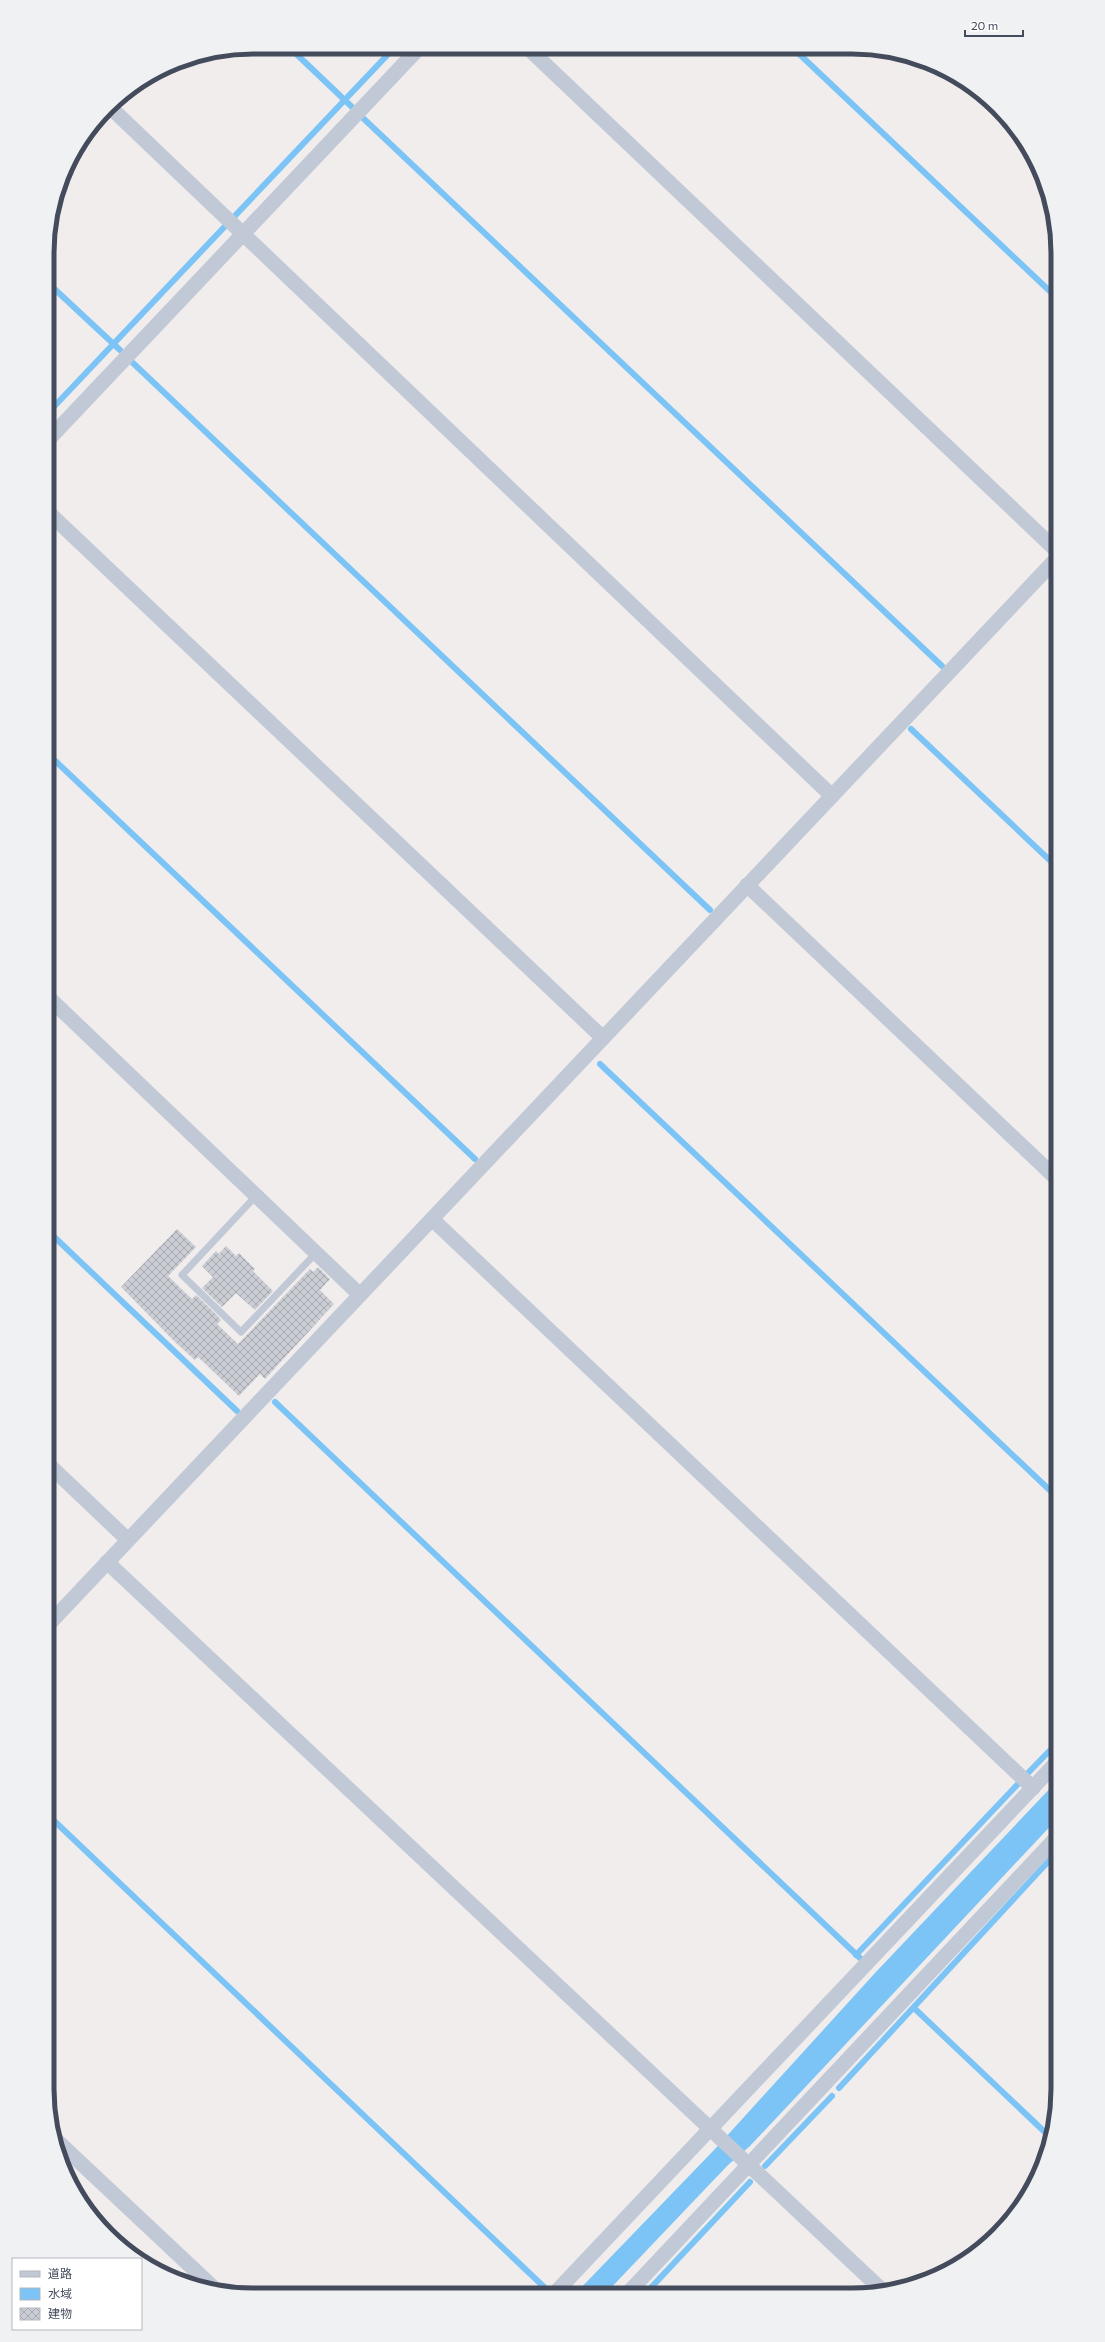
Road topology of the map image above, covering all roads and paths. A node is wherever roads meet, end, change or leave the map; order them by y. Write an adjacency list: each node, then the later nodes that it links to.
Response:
1 (413, 54): 4 (street)
2 (534, 54): 7 (street)
3 (114, 110): 4 (street)
4 (240, 230): 5 (street); 9 (street)
5 (54, 433)
6 (54, 518): 12 (street)
7 (1051, 545)
8 (1051, 564): 9 (street)
9 (832, 796): 10 (street)
10 (747, 885): 12 (street); 13 (street)
11 (54, 1003): 14 (street)
12 (603, 1038): 15 (street)
13 (1051, 1173)
14 (256, 1196): 16 (street); 16 (lane)
15 (432, 1219): 17 (street); 23 (street)
16 (316, 1253): 17 (street)
17 (360, 1295): 19 (street)
18 (54, 1470): 19 (street)
19 (128, 1540): 20 (street)
20 (107, 1562): 21 (street); 25 (street)
21 (54, 1619)
22 (1051, 1769): 23 (street)
23 (1033, 1788): 25 (street)
24 (1051, 1843): 27 (street)
25 (715, 2132): 27 (street); 30 (street)
26 (63, 2146): 28 (street)
27 (748, 2162): 29 (street); 31 (street)
28 (208, 2282)
29 (878, 2286)
30 (560, 2288)
31 (632, 2288)

